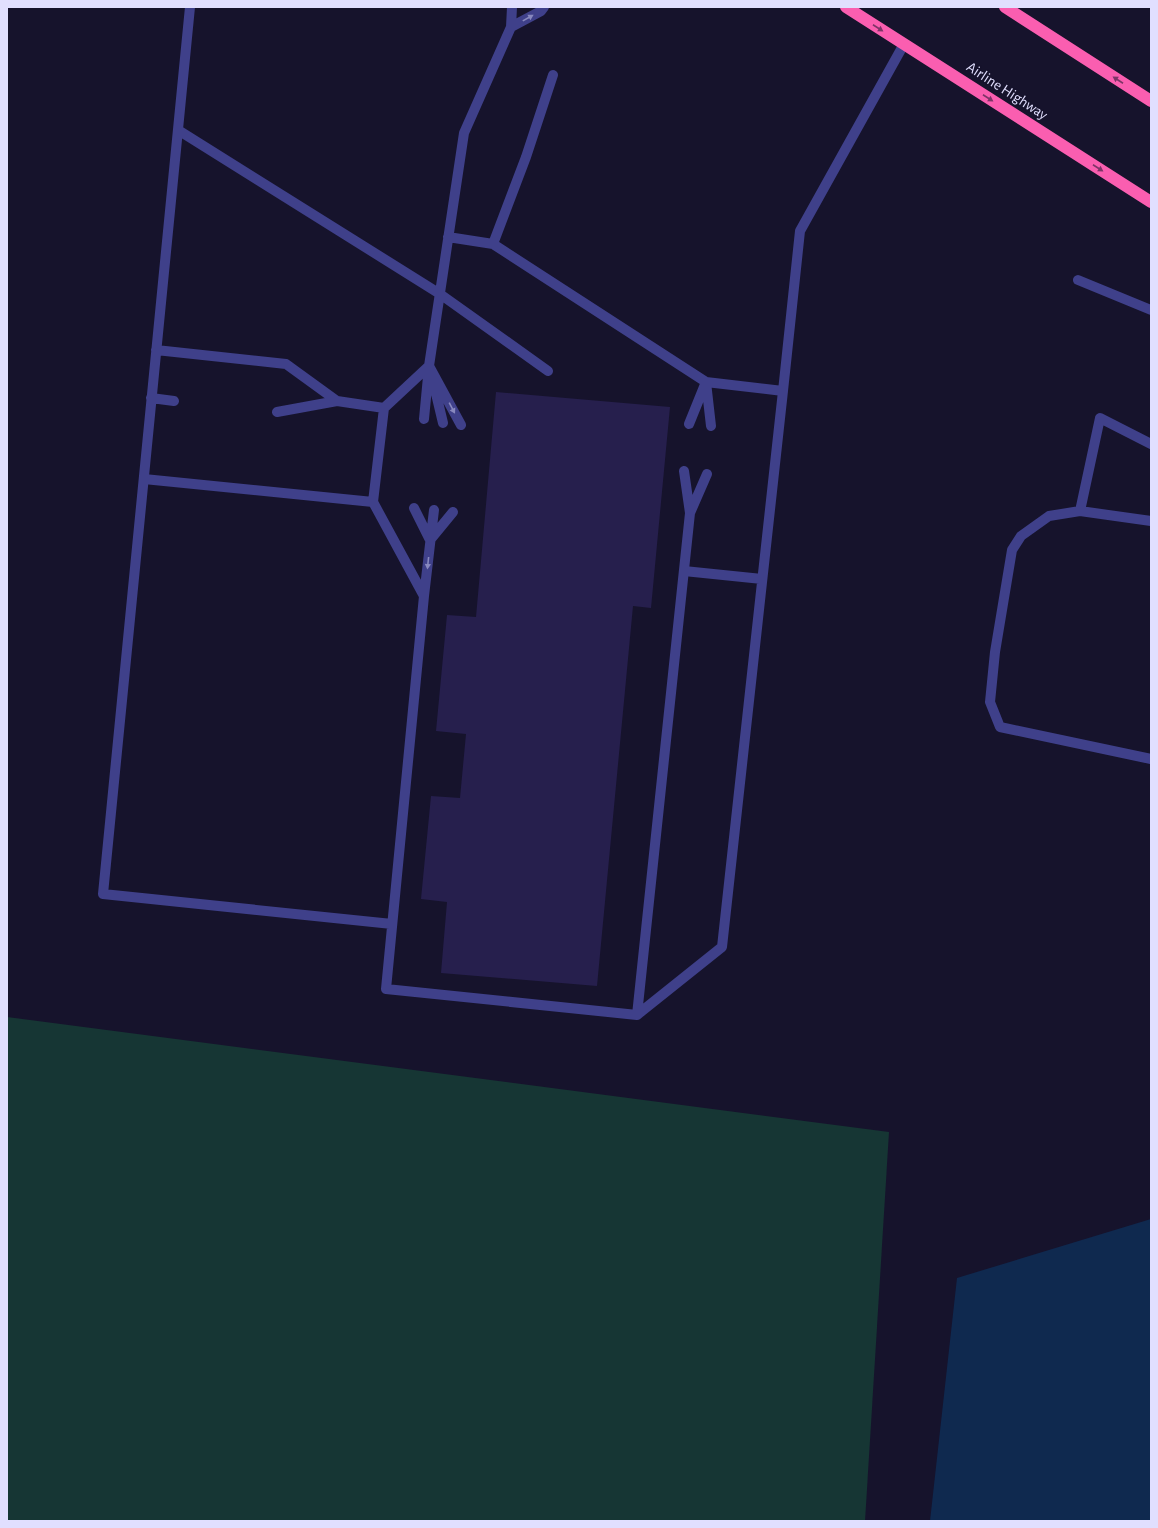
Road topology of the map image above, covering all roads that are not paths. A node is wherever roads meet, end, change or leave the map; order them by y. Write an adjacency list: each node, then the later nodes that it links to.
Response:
1 (190, 7): 10 (lane)
2 (512, 7): 6 (lane)
3 (544, 7): 6 (lane, one-way to 3)
4 (846, 7): 7 (highway, Airline Highway, one-way to 7)
5 (1005, 7): 9 (highway, one-way to 5)
6 (511, 28): 12 (lane)
7 (904, 44): 11 (highway, Airline Highway, one-way to 11); 21 (lane)
8 (553, 75): 13 (lane)
9 (1151, 100)
10 (178, 130): 15 (lane); 17 (lane)
11 (1151, 202)
12 (448, 237): 13 (lane); 15 (lane)
13 (492, 244): 20 (lane)
14 (1078, 280): 16 (lane)
15 (440, 294): 18 (lane); 19 (lane)
16 (1151, 310)
17 (156, 350): 22 (lane); 24 (lane)
18 (429, 366): 25 (lane); 27 (lane); 28 (lane); 30 (lane, one-way to 30)
19 (548, 371)
20 (706, 382): 21 (lane); 29 (lane); 31 (lane)
21 (783, 390): 45 (lane)
22 (151, 398): 23 (lane); 35 (lane)
23 (174, 401)
24 (337, 401): 25 (lane); 26 (lane)
25 (384, 408): 36 (lane)
26 (277, 412)
27 (424, 419)
28 (443, 423)
29 (689, 424)
30 (461, 426)
31 (711, 426)
32 (1151, 444): 40 (lane)
33 (684, 471): 41 (lane)
34 (707, 474): 41 (lane)
35 (144, 479): 36 (lane); 48 (lane)
36 (373, 502): 46 (lane)
37 (414, 508): 43 (lane)
38 (434, 510): 43 (lane)
39 (453, 512): 43 (lane)
40 (1080, 512): 42 (lane); 47 (lane)
41 (690, 513): 44 (lane)
42 (1151, 521)
43 (430, 540): 46 (lane, one-way to 46)
44 (684, 571): 45 (lane); 49 (lane)
45 (762, 578): 49 (lane)
46 (424, 596): 48 (lane)
47 (1151, 759)
48 (392, 924): 49 (lane)
49 (636, 1015)

